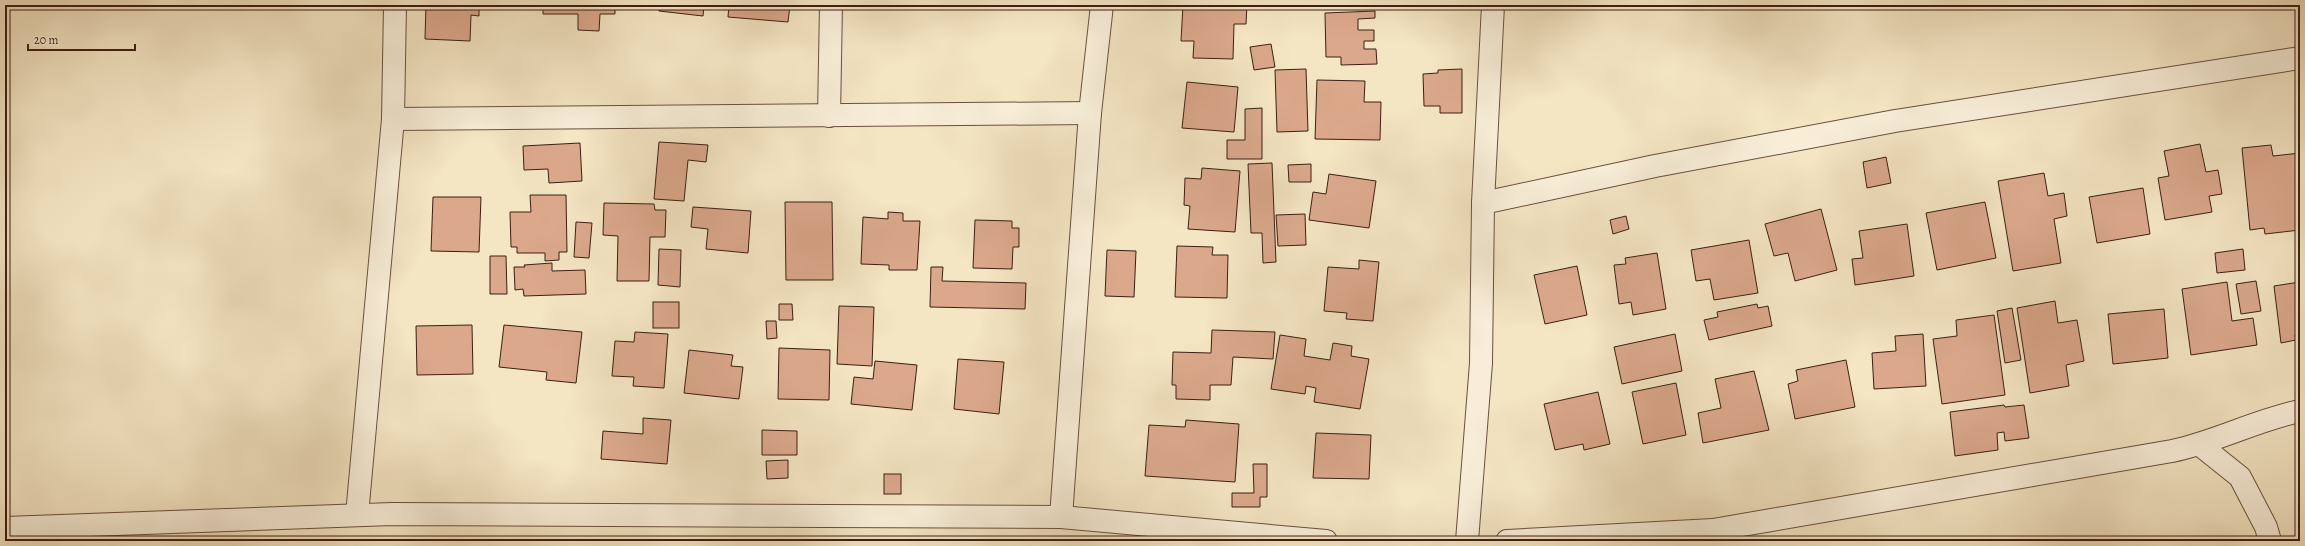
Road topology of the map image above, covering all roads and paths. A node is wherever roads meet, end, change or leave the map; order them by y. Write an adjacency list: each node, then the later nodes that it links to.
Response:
1 (395, 5): 8 (street)
2 (831, 5): 7 (street)
3 (1102, 5): 6 (street)
4 (1494, 5): 9 (street)
5 (2300, 58): 9 (street)
6 (1090, 113): 7 (street); 13 (street)
7 (829, 116): 8 (street)
8 (393, 118): 12 (street)
9 (1483, 203): 17 (street)
10 (2300, 411): 11 (street)
11 (2200, 445): 18 (street); 19 (street)
12 (357, 515): 13 (street); 14 (street)
13 (1061, 517): 15 (street)
14 (5, 528)
15 (1314, 541): 16 (street)
16 (1326, 541)
17 (1467, 541)
18 (1507, 541)
19 (2270, 541)

